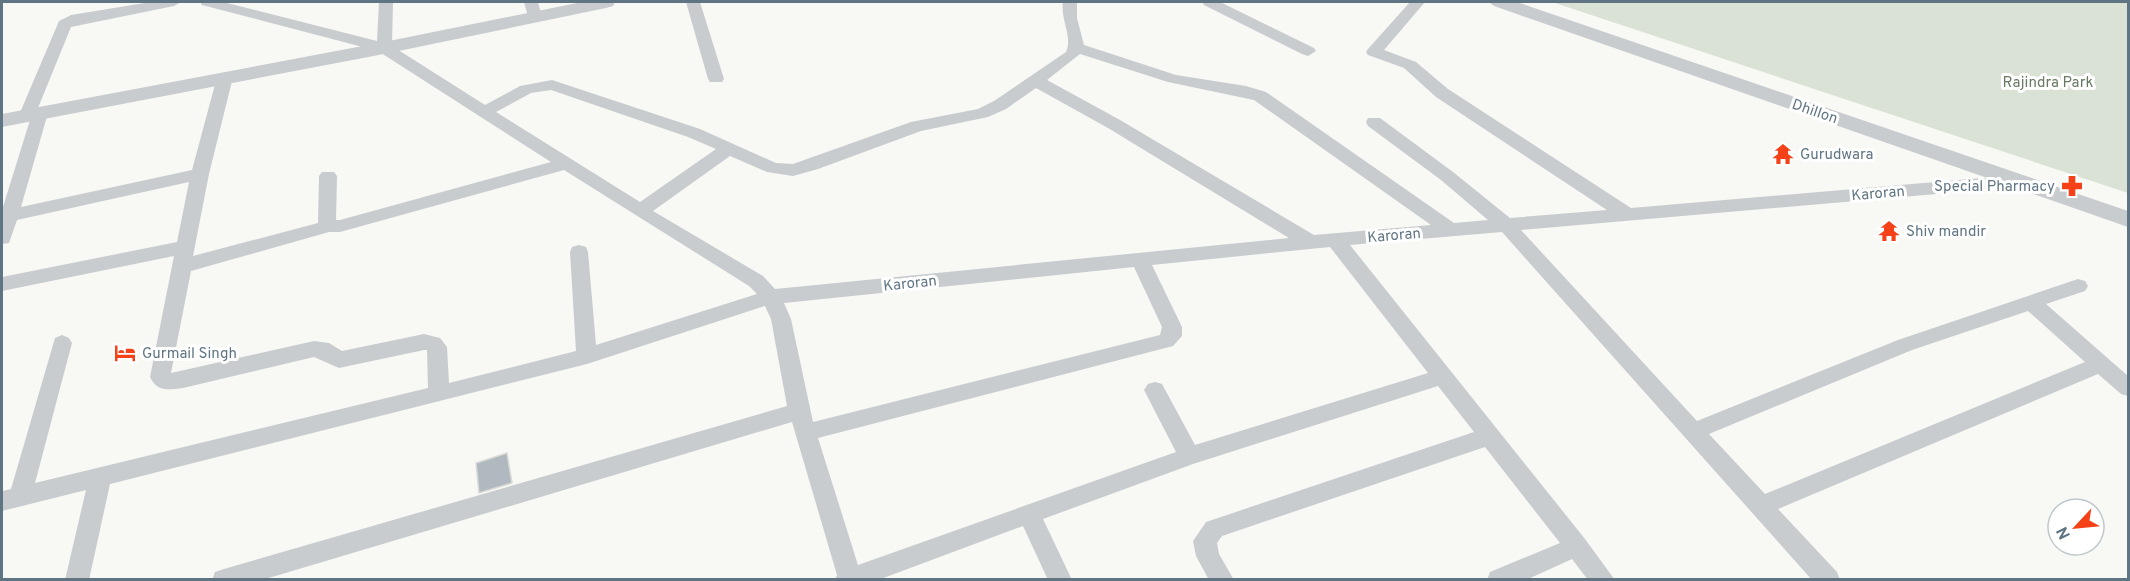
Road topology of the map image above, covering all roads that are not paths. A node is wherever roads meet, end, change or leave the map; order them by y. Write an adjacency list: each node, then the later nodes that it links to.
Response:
1 (174, 2): 20 (street)
2 (207, 2): 11 (street)
3 (386, 2): 13 (street)
4 (606, 2): 12 (street)
5 (693, 2): 17 (street)
6 (1070, 2): 14 (street)
7 (1209, 2): 15 (street)
8 (1418, 2): 29 (street)
9 (1497, 2): 10 (street)
10 (1502, 2): 27 (street, Dhillon)
11 (236, 5): 13 (street)
12 (533, 9): 13 (street)
13 (384, 48): 16 (street); 19 (street)
14 (1077, 48): 18 (street); 34 (street)
15 (1308, 51)
16 (225, 77): 20 (street); 25 (street)
17 (716, 79)
18 (1036, 81): 23 (street); 37 (street)
19 (484, 112): 23 (street); 24 (street)
20 (34, 114): 21 (street); 30 (street)
21 (2, 121)
22 (1374, 122): 32 (street)
23 (728, 149): 28 (street)
24 (566, 164): 28 (street); 33 (street)
25 (200, 174): 30 (street); 38 (street)
26 (328, 176): 33 (street)
27 (2018, 181): 29 (street, Karoran); 31 (street, Dhillon)
28 (640, 211): 44 (street)
29 (1628, 215): 32 (street, Karoran)
30 (8, 216): 35 (street)
31 (2128, 219)
32 (1506, 225): 34 (street, Karoran); 54 (street)
33 (327, 226): 41 (street)
34 (1451, 230): 36 (street, Karoran)
35 (2, 238)
36 (1335, 240): 37 (street, Karoran); 49 (street)
37 (1311, 242): 40 (street, Karoran)
38 (187, 247): 41 (street); 42 (street)
39 (579, 252): 47 (street)
40 (1140, 260): 44 (street, Karoran); 55 (street)
41 (182, 266): 52 (street)
42 (2, 284)
43 (2078, 286): 45 (street)
44 (771, 297): 47 (street, Karoran); 53 (street)
45 (2031, 301): 48 (street); 54 (street)
46 (62, 343): 59 (street)
47 (588, 356): 52 (street, Karoran)
48 (2100, 364): 50 (street); 60 (street)
49 (1443, 376): 56 (street); 57 (street)
50 (2128, 388)
51 (1155, 390): 57 (street)
52 (439, 393): 58 (street, Karoran)
53 (799, 411): 55 (street); 64 (street)
54 (1694, 431): 60 (street)
55 (806, 433): 65 (street)
56 (1490, 436): 62 (street); 67 (street)
57 (1189, 456): 61 (street)
58 (100, 476): 59 (street, Karoran); 63 (street)
59 (11, 499)
60 (1761, 506): 70 (street)
61 (1029, 515): 65 (street); 66 (street)
62 (1577, 546): 68 (street); 69 (street)
63 (77, 579)
64 (224, 579)
65 (850, 579)
66 (1060, 579)
67 (1222, 579)
68 (1499, 579)
69 (1603, 579)
70 (1828, 579)

